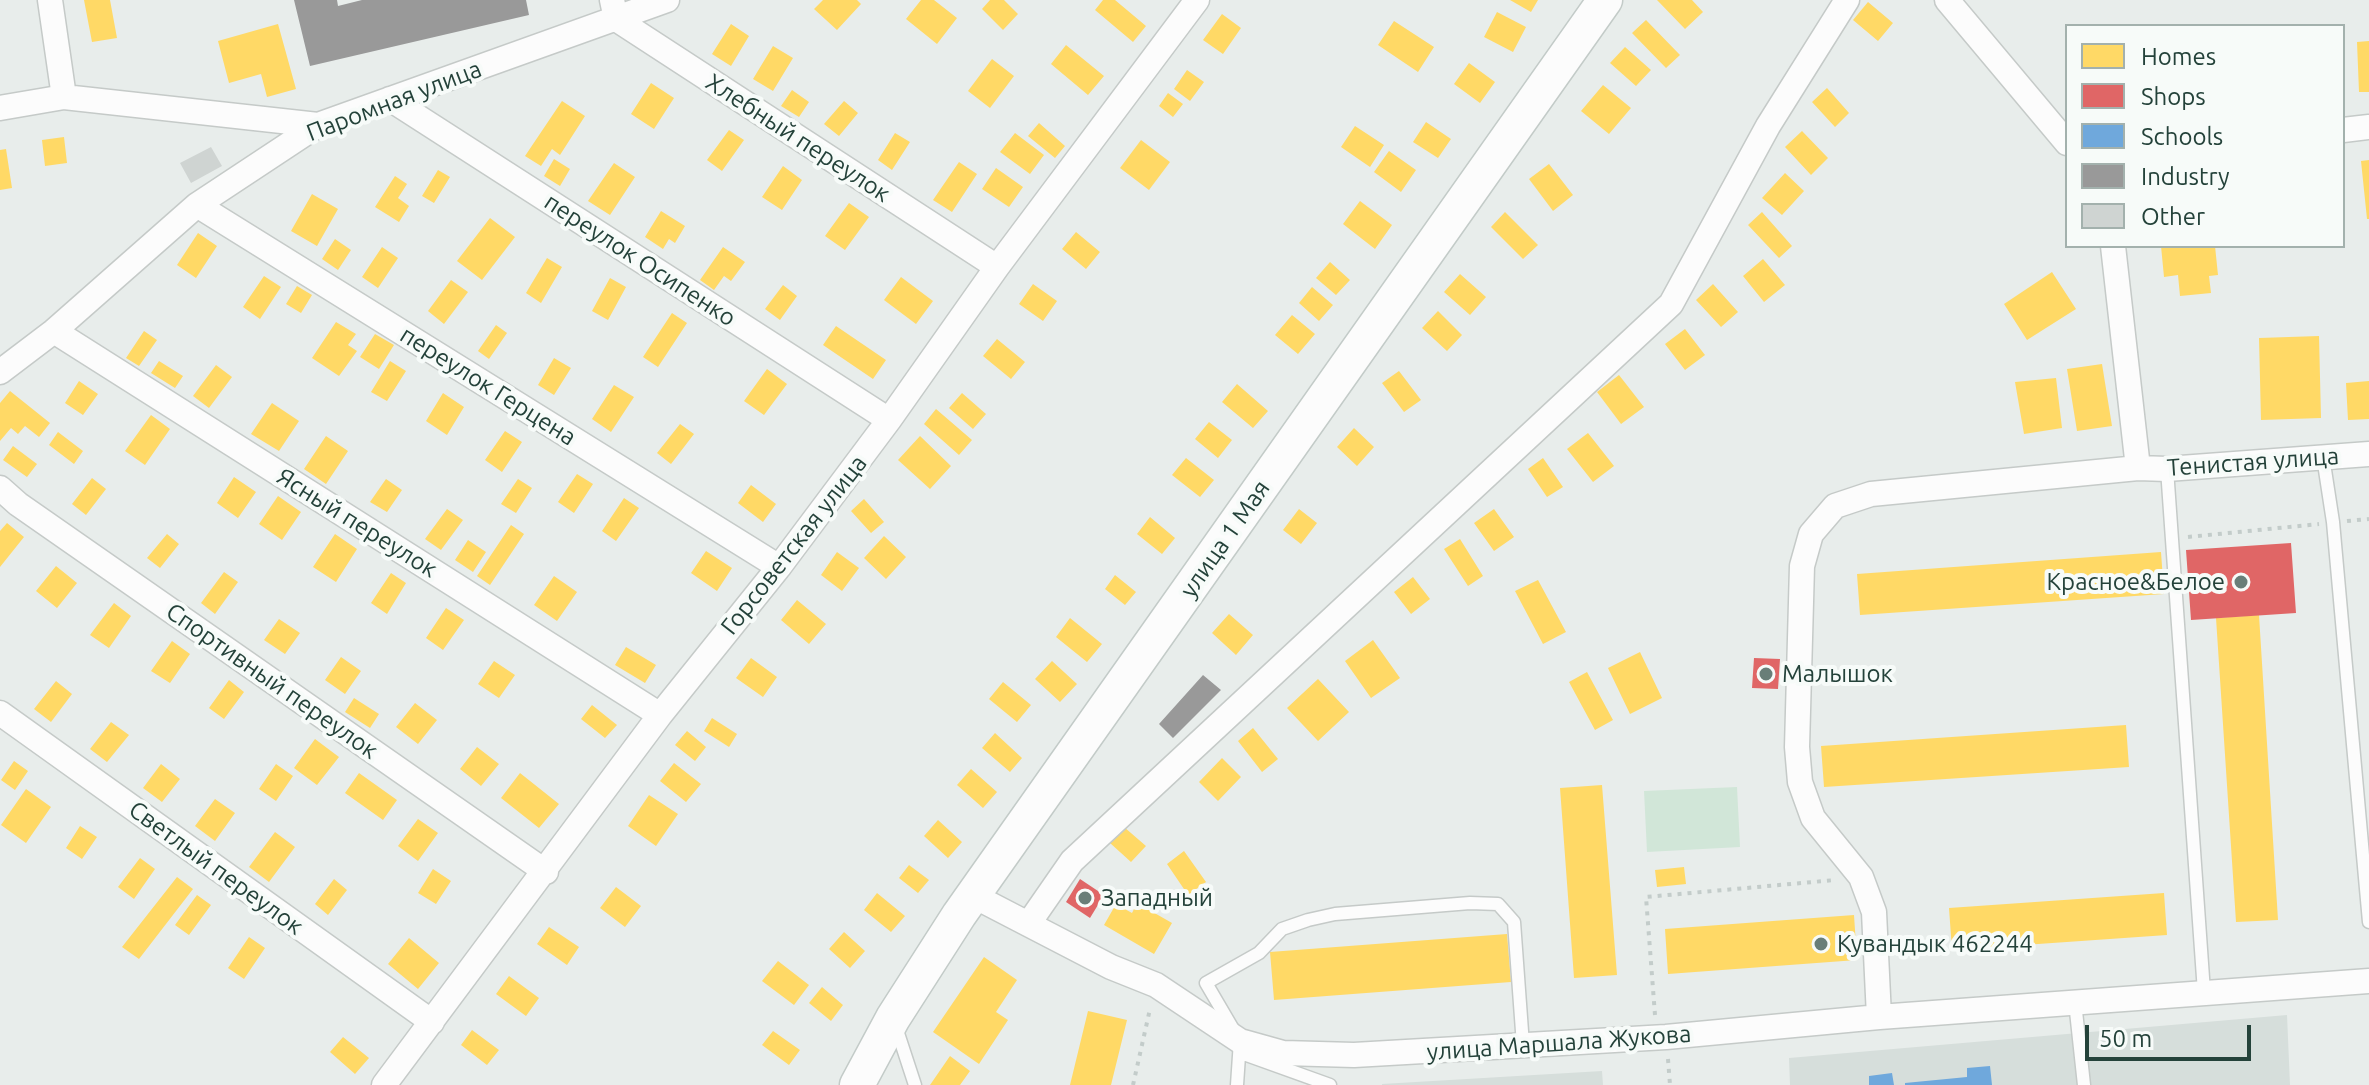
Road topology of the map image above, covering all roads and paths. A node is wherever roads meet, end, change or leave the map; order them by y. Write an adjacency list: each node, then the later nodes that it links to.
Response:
1 (50, 0): 8 (street)
2 (667, 0): 7 (street, Паромная улица)
3 (1197, 0): 17 (street, Горсоветская улица)
4 (1605, 0): 34 (main road, улица 1 Мая)
5 (1847, 0): 36 (street)
6 (1947, 0): 14 (street)
7 (614, 10): 9 (street, Паромная улица); 17 (street, Хлебный переулок)
8 (64, 97): 10 (street); 11 (street)
9 (390, 99): 11 (street, Паромная улица); 20 (street, переулок Осипенко)
10 (0, 108)
11 (318, 125): 15 (street, Паромная улица)
12 (2369, 127): 13 (street)
13 (2345, 130)
14 (2065, 141)
15 (197, 205): 18 (street, Паромная улица); 29 (street, переулок Герцена)
16 (2113, 248): 23 (street)
17 (997, 267): 20 (street, Горсоветская улица)
18 (54, 331): 19 (street, Паромная улица); 31 (street, Ясный переулок)
19 (0, 372)
20 (889, 420): 29 (street, Горсоветская улица)
21 (2369, 454): 22 (street, Тенистая улица)
22 (2323, 457): 24 (street, Тенистая улица); 27 (lane)
23 (2138, 468): 24 (street, Тенистая улица); 33 (street)
24 (2167, 469): 28 (lane)
25 (0, 488): 32 (street, Спортивный переулок)
26 (2369, 519): 27 (path)
27 (2333, 522): 28 (path); 35 (lane)
28 (2172, 538): 39 (lane)
29 (779, 567): 31 (street, Горсоветская улица)
30 (0, 713): 43 (street, Светлый переулок)
31 (660, 715): 32 (street, Горсоветская улица)
32 (546, 872): 43 (street, Горсоветская улица)
33 (1861, 877): 41 (street); 44 (path)
34 (974, 896): 36 (street, улица Маршала Жукова); 42 (main road, улица 1 Мая)
35 (2369, 922)
36 (1029, 923): 38 (street, улица Маршала Жукова)
37 (2369, 981): 39 (street, улица Маршала Жукова)
38 (1156, 985): 46 (street, улица Маршала Жукова); 50 (path)
39 (2204, 992): 40 (street, улица Маршала Жукова)
40 (2075, 1002): 41 (street, улица Маршала Жукова); 53 (lane)
41 (1879, 1017): 44 (street, улица Маршала Жукова)
42 (893, 1018): 48 (main road, улица 1 Мая); 49 (lane)
43 (432, 1022): 47 (street, Горсоветская улица)
44 (1657, 1037): 45 (street, улица Маршала Жукова)
45 (1523, 1045): 46 (street, улица Маршала Жукова); 46 (lane)
46 (1240, 1047): 51 (lane); 52 (lane)
47 (384, 1085)
48 (857, 1085)
49 (915, 1085)
50 (1133, 1085)
51 (1237, 1085)
52 (1330, 1085)
53 (2084, 1085)

